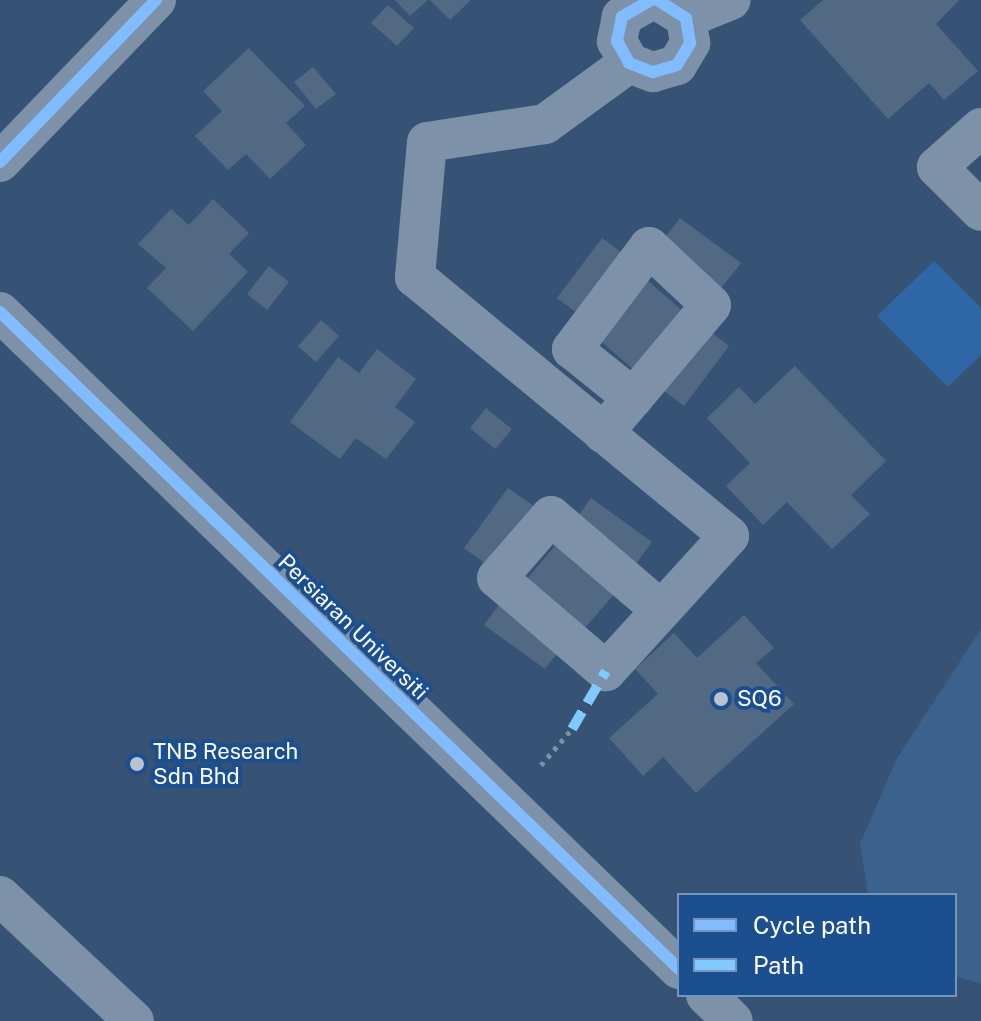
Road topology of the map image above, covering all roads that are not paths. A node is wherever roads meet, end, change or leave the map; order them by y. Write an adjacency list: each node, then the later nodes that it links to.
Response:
1 (156, 0): 6 (street)
2 (731, 0): 3 (street)
3 (665, 6): 4 (street); 4 (street)
4 (614, 31): 10 (street)
5 (981, 128): 7 (street)
6 (0, 162)
7 (981, 211)
8 (0, 312): 13 (street, Persiaran Universiti)
9 (633, 398): 10 (street)
10 (603, 433): 11 (street)
11 (660, 609)
12 (0, 896): 15 (street)
13 (677, 967)
14 (708, 997): 16 (street)
15 (134, 1021)
16 (733, 1021)

